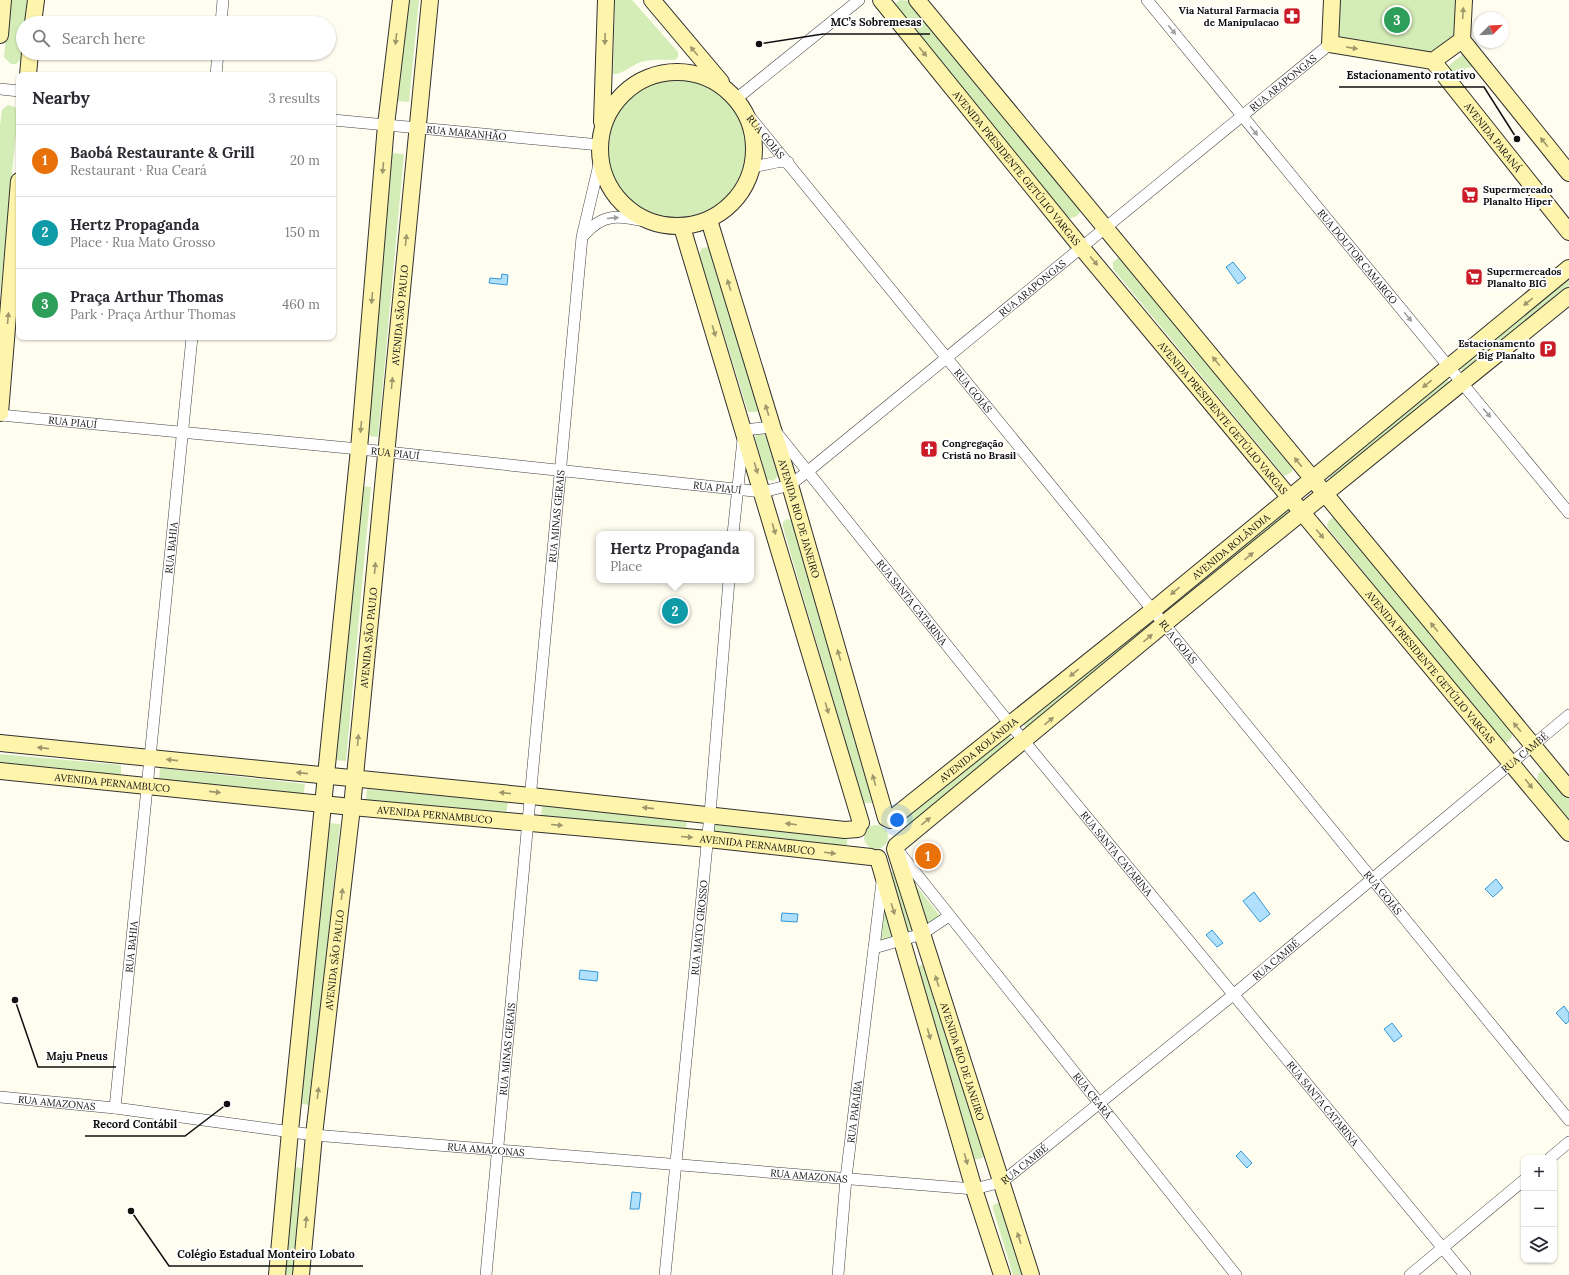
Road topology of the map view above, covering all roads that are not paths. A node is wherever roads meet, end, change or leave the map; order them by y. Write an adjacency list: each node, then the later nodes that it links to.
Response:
1 (3, 0): 16 (street)
2 (36, 0): 14 (street)
3 (223, 0): 15 (street)
4 (401, 0): 29 (street, one-way to 29)
5 (430, 0): 30 (street, AVENIDA SÃO PAULO)
6 (606, 0): 31 (street, one-way to 31)
7 (652, 0): 26 (street, one-way to 7)
8 (859, 0): 26 (street)
9 (881, 0): 42 (street, AVENIDA PRESIDENTE GETÚLIO VARGAS, one-way to 42)
10 (917, 0): 39 (street)
11 (1147, 0): 27 (street, RUA DOUTOR CAMARGO, one-way to 27)
12 (1332, 0): 18 (street)
13 (1464, 0): 17 (street, one-way to 13)
14 (34, 16)
15 (222, 16)
16 (0, 35)
17 (1462, 40): 21 (street); 34 (street, one-way to 17)
18 (1330, 44): 21 (street, one-way to 21); 27 (street, RUA ARAPONGAS)
19 (29, 60): 22 (street)
20 (217, 60): 23 (street)
21 (1432, 61): 40 (street, AVENIDA PARANÁ)
22 (28, 72)
23 (216, 72)
24 (0, 89): 25 (street)
25 (16, 91)
26 (736, 100): 31 (street); 32 (street, RUA GOIÁS); 33 (street)
27 (1243, 116): 39 (street, RUA ARAPONGAS); 47 (street, RUA DOUTOR CAMARGO, one-way to 47)
28 (336, 120): 29 (street, RUA MARANHÃO)
29 (386, 125): 30 (street, RUA MARANHÃO); 53 (street, one-way to 53)
30 (417, 128): 31 (street, RUA MARANHÃO); 54 (street, AVENIDA SÃO PAULO, one-way to 30)
31 (601, 145): 37 (street); 41 (street, RUA MINAS GERAIS)
32 (788, 162): 33 (street, RUA GOIÁS); 46 (street, RUA GOIÁS)
33 (753, 166): 36 (street)
34 (1569, 172)
35 (16, 218): 49 (street, one-way to 35)
36 (709, 220): 38 (street); 50 (street, AVENIDA RIO DE JANEIRO, one-way to 36)
37 (658, 224): 38 (street); 41 (street, one-way to 37)
38 (682, 227): 51 (street, one-way to 51)
39 (1106, 227): 42 (street, RUA ARAPONGAS); 57 (street, one-way to 39)
40 (1569, 232)
41 (582, 238): 55 (street, RUA MINAS GERAIS)
42 (1081, 247): 46 (street, RUA ARAPONGAS); 62 (street, AVENIDA PRESIDENTE GETÚLIO VARGAS, one-way to 62)
43 (1569, 268): 47 (street, AVENIDA ROLÂNDIA, one-way to 47)
44 (1569, 296): 48 (street, AVENIDA ROLÂNDIA)
45 (192, 340): 52 (street, RUA BAHIA)
46 (948, 359): 56 (street, RUA ARAPONGAS); 67 (street, RUA GOIÁS)
47 (1449, 367): 48 (street, RUA DOUTOR CAMARGO); 57 (street, AVENIDA ROLÂNDIA, one-way to 57)
48 (1462, 383): 61 (street, AVENIDA ROLÂNDIA); 64 (street, RUA DOUTOR CAMARGO, one-way to 64)
49 (0, 414): 52 (street, RUA PIAUÍ)
50 (772, 427): 51 (street); 56 (street, RUA SANTA CATARINA); 58 (street, AVENIDA RIO DE JANEIRO)
51 (744, 430): 59 (street); 60 (street, one-way to 60)
52 (184, 433): 53 (street, RUA PIAUÍ); 74 (street, RUA BAHIA)
53 (359, 449): 54 (street, RUA PIAUÍ); 77 (street)
54 (386, 452): 55 (street, RUA PIAUÍ); 78 (street, AVENIDA SÃO PAULO, one-way to 54)
55 (560, 470): 59 (street, RUA PIAUÍ); 81 (street, RUA MINAS GERAIS)
56 (807, 472): 58 (street, RUA ARAPONGAS); 70 (street, RUA SANTA CATARINA)
57 (1311, 478): 61 (street); 62 (street, AVENIDA ROLÂNDIA)
58 (790, 485): 60 (street, RUA PIAUÍ); 85 (street, AVENIDA RIO DE JANEIRO, one-way to 58)
59 (737, 489): 60 (street, RUA PIAUÍ); 65 (street)
60 (763, 492): 87 (street, one-way to 87)
61 (1326, 495): 63 (street, AVENIDA ROLÂNDIA); 73 (street, one-way to 61)
62 (1290, 496): 63 (street, AVENIDA PRESIDENTE GETÚLIO VARGAS); 67 (street, AVENIDA ROLÂNDIA, one-way to 67)
63 (1303, 513): 68 (street, AVENIDA ROLÂNDIA, one-way to 63); 75 (street, AVENIDA PRESIDENTE GETÚLIO VARGAS, one-way to 75)
64 (1569, 514)
65 (733, 531)
66 (729, 583): 84 (street, RUA MATO GROSSO)
67 (1153, 610): 68 (street, RUA GOIÁS); 70 (street, AVENIDA ROLÂNDIA, one-way to 70)
68 (1164, 624): 71 (street, AVENIDA ROLÂNDIA, one-way to 68); 93 (street, RUA GOIÁS)
69 (1569, 715): 73 (street, RUA CAMBÉ)
70 (1010, 724): 71 (street, RUA SANTA CATARINA); 85 (street, AVENIDA ROLÂNDIA)
71 (1024, 741): 90 (street, AVENIDA ROLÂNDIA, one-way to 71); 98 (street, RUA SANTA CATARINA)
72 (0, 743): 74 (street, one-way to 72)
73 (1532, 745): 75 (street, RUA CAMBÉ); 80 (street)
74 (150, 758): 77 (street, one-way to 74); 79 (street, RUA BAHIA)
75 (1511, 762): 88 (street, AVENIDA PRESIDENTE GETÚLIO VARGAS, one-way to 88); 93 (street, RUA CAMBÉ)
76 (0, 771): 79 (street, AVENIDA PERNAMBUCO)
77 (326, 775): 78 (street); 82 (street)
78 (354, 778): 81 (street, one-way to 78); 83 (street, AVENIDA SÃO PAULO)
79 (148, 785): 82 (street, AVENIDA PERNAMBUCO, one-way to 82); 101 (street, RUA BAHIA)
80 (1569, 789)
81 (531, 796): 84 (street, one-way to 81); 86 (street, RUA MINAS GERAIS)
82 (323, 804): 83 (street, AVENIDA PERNAMBUCO); 103 (street)
83 (352, 807): 86 (street, AVENIDA PERNAMBUCO); 104 (street, AVENIDA SÃO PAULO, one-way to 83)
84 (710, 814): 87 (street, one-way to 84); 89 (street, RUA MATO GROSSO)
85 (888, 819): 87 (street); 90 (street)
86 (528, 823): 89 (street, AVENIDA PERNAMBUCO, one-way to 89); 106 (street, RUA MINAS GERAIS)
87 (860, 826): 91 (street)
88 (1569, 833)
89 (708, 839): 91 (street, AVENIDA PERNAMBUCO, one-way to 91); 108 (street, RUA MATO GROSSO)
90 (896, 847): 91 (street); 94 (street, RUA CEARÁ); 95 (street, AVENIDA RIO DE JANEIRO)
91 (874, 858): 92 (street)
92 (883, 877): 96 (street, one-way to 96); 97 (street, RUA PARAÍBA)
93 (1372, 879): 98 (street, RUA CAMBÉ); 102 (street, RUA GOIÁS)
94 (949, 916): 95 (street); 100 (street, RUA CEARÁ)
95 (922, 934): 96 (street); 110 (street, AVENIDA RIO DE JANEIRO, one-way to 95)
96 (902, 940): 97 (street); 112 (street, one-way to 112)
97 (874, 948): 109 (street, RUA PARAÍBA)
98 (1233, 995): 100 (street, RUA CAMBÉ); 113 (street, RUA SANTA CATARINA)
99 (0, 1097): 101 (street, RUA AMAZONAS)
100 (1098, 1103): 110 (street, RUA CAMBÉ); 121 (street, RUA CEARÁ)
101 (114, 1108): 103 (street, RUA AMAZONAS)
102 (1569, 1120)
103 (290, 1131): 104 (street, RUA AMAZONAS); 114 (street)
104 (314, 1135): 106 (street, RUA AMAZONAS); 115 (street, AVENIDA SÃO PAULO, one-way to 104)
105 (1569, 1142): 107 (street)
106 (498, 1150): 108 (street, RUA AMAZONAS); 116 (street, RUA MINAS GERAIS)
107 (1554, 1155)
108 (676, 1164): 109 (street, RUA AMAZONAS); 117 (street, RUA MATO GROSSO)
109 (846, 1178): 112 (street, RUA AMAZONAS); 118 (street, RUA PARAÍBA)
110 (1002, 1182): 112 (street, RUA CAMBÉ); 120 (street, AVENIDA RIO DE JANEIRO, one-way to 110)
111 (1521, 1182): 113 (street)
112 (974, 1189): 119 (street)
113 (1442, 1248): 122 (street); 123 (street, RUA SANTA CATARINA)
114 (277, 1275)
115 (301, 1275)
116 (486, 1275)
117 (665, 1275)
118 (838, 1275)
119 (1002, 1275)
120 (1031, 1275)
121 (1236, 1275)
122 (1410, 1275)
123 (1465, 1275)

